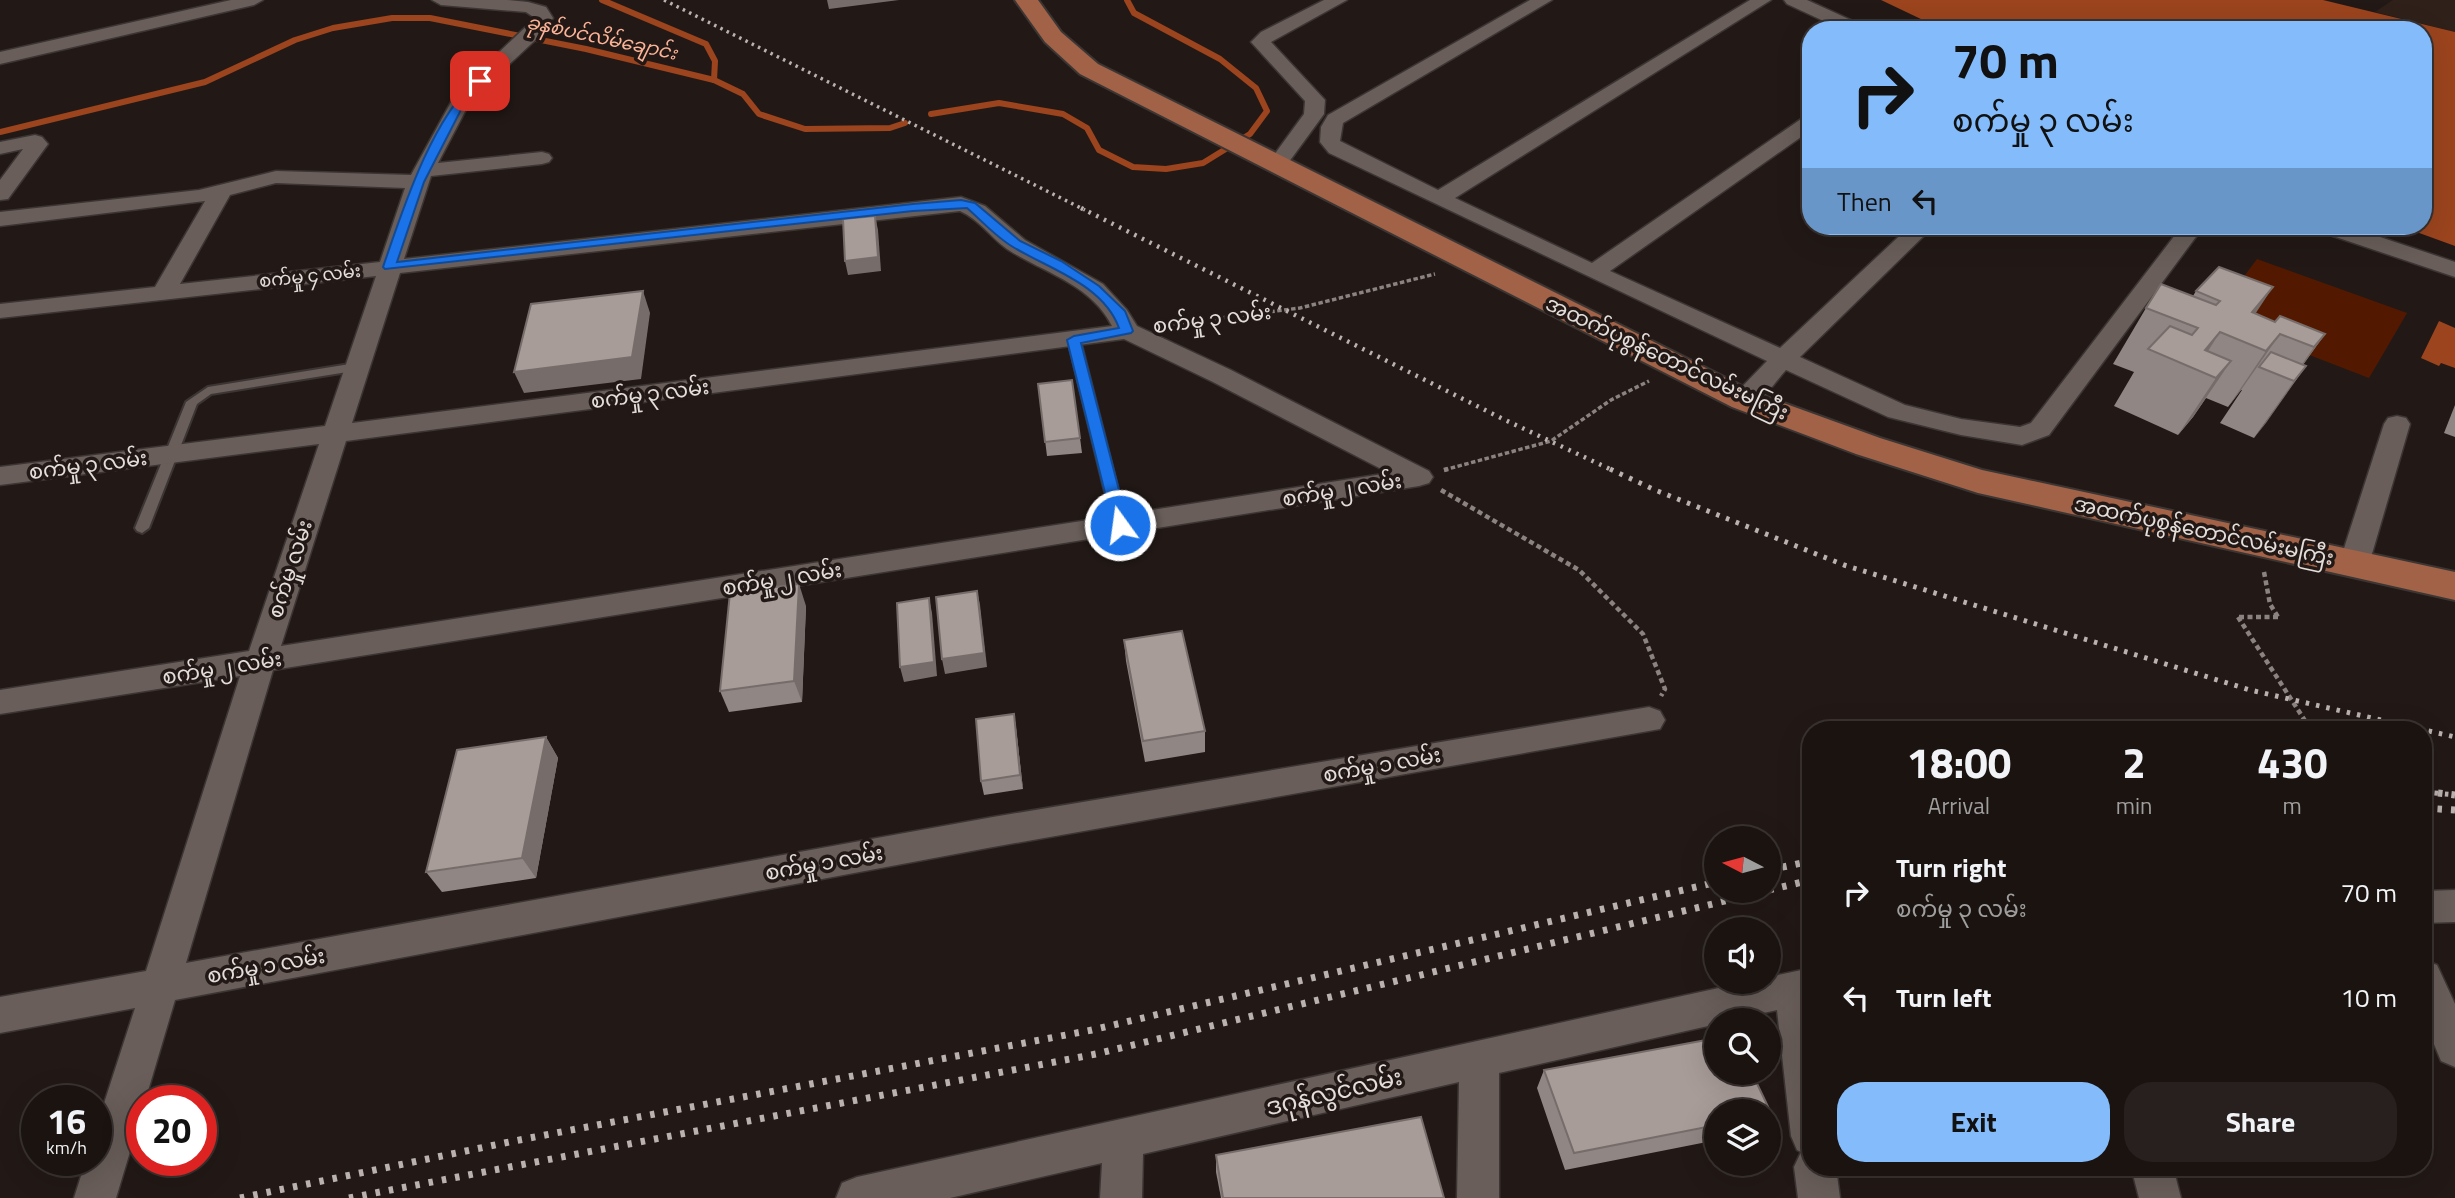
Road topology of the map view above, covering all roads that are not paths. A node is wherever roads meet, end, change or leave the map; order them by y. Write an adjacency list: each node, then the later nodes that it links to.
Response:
1 (254, 0): 9 (street)
2 (441, 0): 14 (street, စက်မှု လမ်း)
3 (1026, 0): 13 (main road, အထက်ပုစွန်တောင်လမ်းမကြီး)
4 (1338, 0): 13 (street)
5 (1543, 0): 17 (street)
6 (1762, 0): 17 (street)
7 (1793, 0): 8 (street)
8 (1838, 21)
9 (0, 58)
10 (1802, 127): 24 (street)
11 (0, 148): 16 (street)
12 (542, 158): 14 (street)
13 (1265, 160): 31 (main road, အထက်ပုစွန်တောင်လမ်းမကြီး)
14 (421, 177): 15 (street); 22 (street, စက်မှု လမ်း)
15 (221, 191): 18 (street); 25 (street)
16 (0, 194)
17 (1439, 198): 24 (street)
18 (0, 219)
19 (1914, 235): 29 (street)
20 (2186, 235): 29 (street)
21 (2352, 235): 23 (street)
22 (389, 267): 25 (street, စက်မှု ၄ လမ်း); 27 (street, စက်မှု ၄ လမ်း); 30 (street, စက်မှု လမ်း)
23 (2455, 270)
24 (1593, 272): 29 (street)
25 (164, 292): 26 (street, စက်မှု ၄ လမ်း)
26 (0, 311)
27 (1127, 331): 28 (street, စက်မှု ၃ လမ်း); 36 (street, စက်မှု ၂ လမ်း)
28 (1074, 340): 33 (street, စက်မှု ၃ လမ်း); 36 (lane)
29 (1783, 359): 31 (street)
30 (356, 367): 33 (street, စက်မှု လမ်း); 34 (lane)
31 (1744, 400): 38 (main road, အထက်ပုစွန်တောင်လမ်းမကြီး)
32 (2398, 424): 38 (street)
33 (334, 434): 34 (street, စက်မှု ၃ လမ်း); 40 (street, စက်မှု လမ်း)
34 (171, 454): 35 (street, စက်မှု ၃ လမ်း); 37 (lane)
35 (0, 476)
36 (1120, 525): 40 (street, စက်မှု ၂ လမ်း)
37 (142, 528)
38 (2354, 564): 39 (main road, အထက်ပုစွန်တောင်လမ်းမကြီး)
39 (2455, 586)
40 (260, 663): 41 (street, စက်မှု ၂ လမ်း); 45 (street, စက်မှု လမ်း)
41 (0, 702)
42 (1649, 720): 45 (street, စက်မှု ၁ လမ်း)
43 (2455, 906): 44 (street)
44 (2432, 907)
45 (160, 985): 48 (street, စက်မှု ၁ လမ်း); 54 (street, စက်မှု လမ်း)
46 (1802, 987): 50 (street, ဒဂုန်လွင်လမ်း)
47 (2432, 995): 49 (street)
48 (0, 1015)
49 (2455, 1048)
50 (1479, 1059): 51 (street, ဒဂုန်လွင်လမ်း); 57 (street)
51 (1123, 1140): 55 (street, ဒဂုန်လွင်လမ်း); 56 (street)
52 (1816, 1176): 58 (street)
53 (2154, 1176): 59 (street)
54 (96, 1198)
55 (857, 1198)
56 (1121, 1198)
57 (1478, 1198)
58 (1819, 1198)
59 (2160, 1198)

